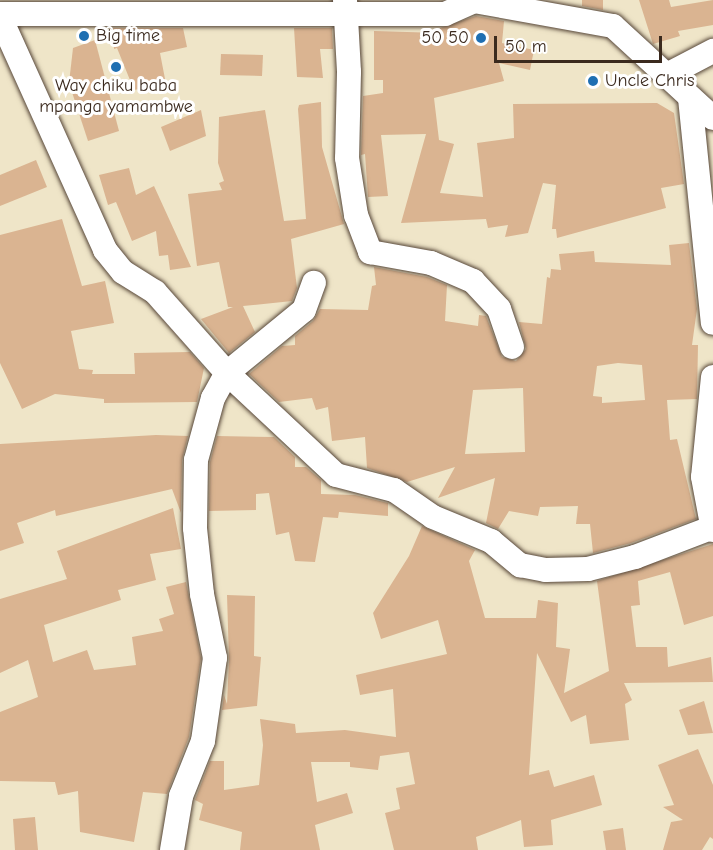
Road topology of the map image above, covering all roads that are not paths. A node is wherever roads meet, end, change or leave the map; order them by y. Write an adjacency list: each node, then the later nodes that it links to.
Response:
1 (346, 7): 2 (street); 3 (street); 10 (street)
2 (445, 7): 5 (street)
3 (0, 16): 11 (street)
4 (713, 51): 5 (street)
5 (668, 75): 6 (street)
6 (690, 98): 7 (street); 9 (street)
7 (713, 118)
8 (314, 283): 11 (street)
9 (713, 323)
10 (512, 347)
11 (227, 373): 13 (street); 14 (street)
12 (713, 377): 13 (street)
13 (712, 529)
14 (172, 850)

